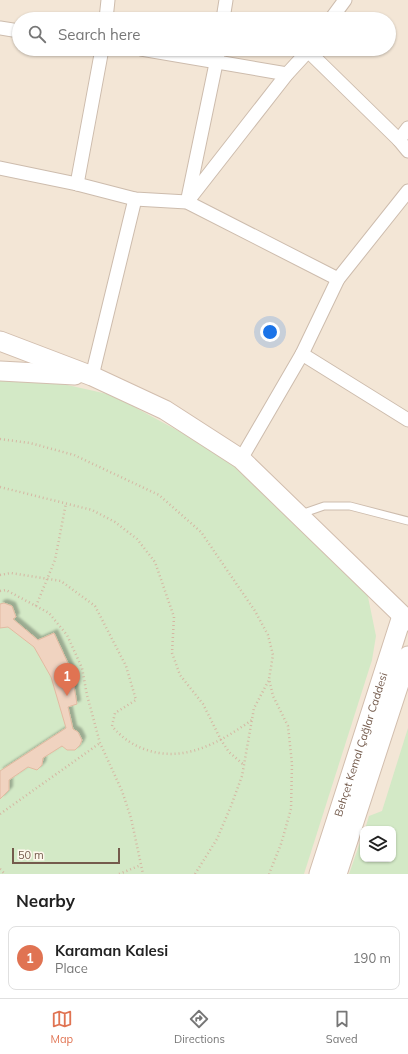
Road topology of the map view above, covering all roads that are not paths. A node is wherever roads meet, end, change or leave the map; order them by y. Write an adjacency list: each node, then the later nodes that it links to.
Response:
1 (108, 0): 4 (street)
2 (226, 0): 5 (street)
3 (345, 0): 6 (street)
4 (107, 12)
5 (224, 12)
6 (336, 12)
7 (0, 28): 8 (street)
8 (12, 30)
9 (101, 56): 19 (street)
10 (219, 56): 22 (street)
11 (223, 56): 14 (street)
12 (304, 56): 14 (street)
13 (315, 56): 16 (street)
14 (287, 74): 22 (street)
15 (408, 128): 16 (street)
16 (399, 140): 17 (street)
17 (408, 151)
18 (1, 170): 19 (street)
19 (77, 184): 21 (street)
20 (408, 191): 23 (street)
21 (135, 200): 22 (street); 27 (street)
22 (187, 202): 23 (street)
23 (338, 279): 25 (street)
24 (0, 341): 27 (main road)
25 (302, 354): 28 (street); 29 (street)
26 (0, 371): 27 (main road)
27 (92, 376): 29 (main road)
28 (408, 420)
29 (240, 459): 30 (main road)
30 (299, 515): 31 (lane); 32 (main road)
31 (408, 521)
32 (405, 618): 34 (main road, Behçet Kemal Çağlar Caddesi)
33 (408, 656): 35 (main road, Behçet Kemal Çağlar Caddesi)
34 (319, 874)
35 (338, 874)

